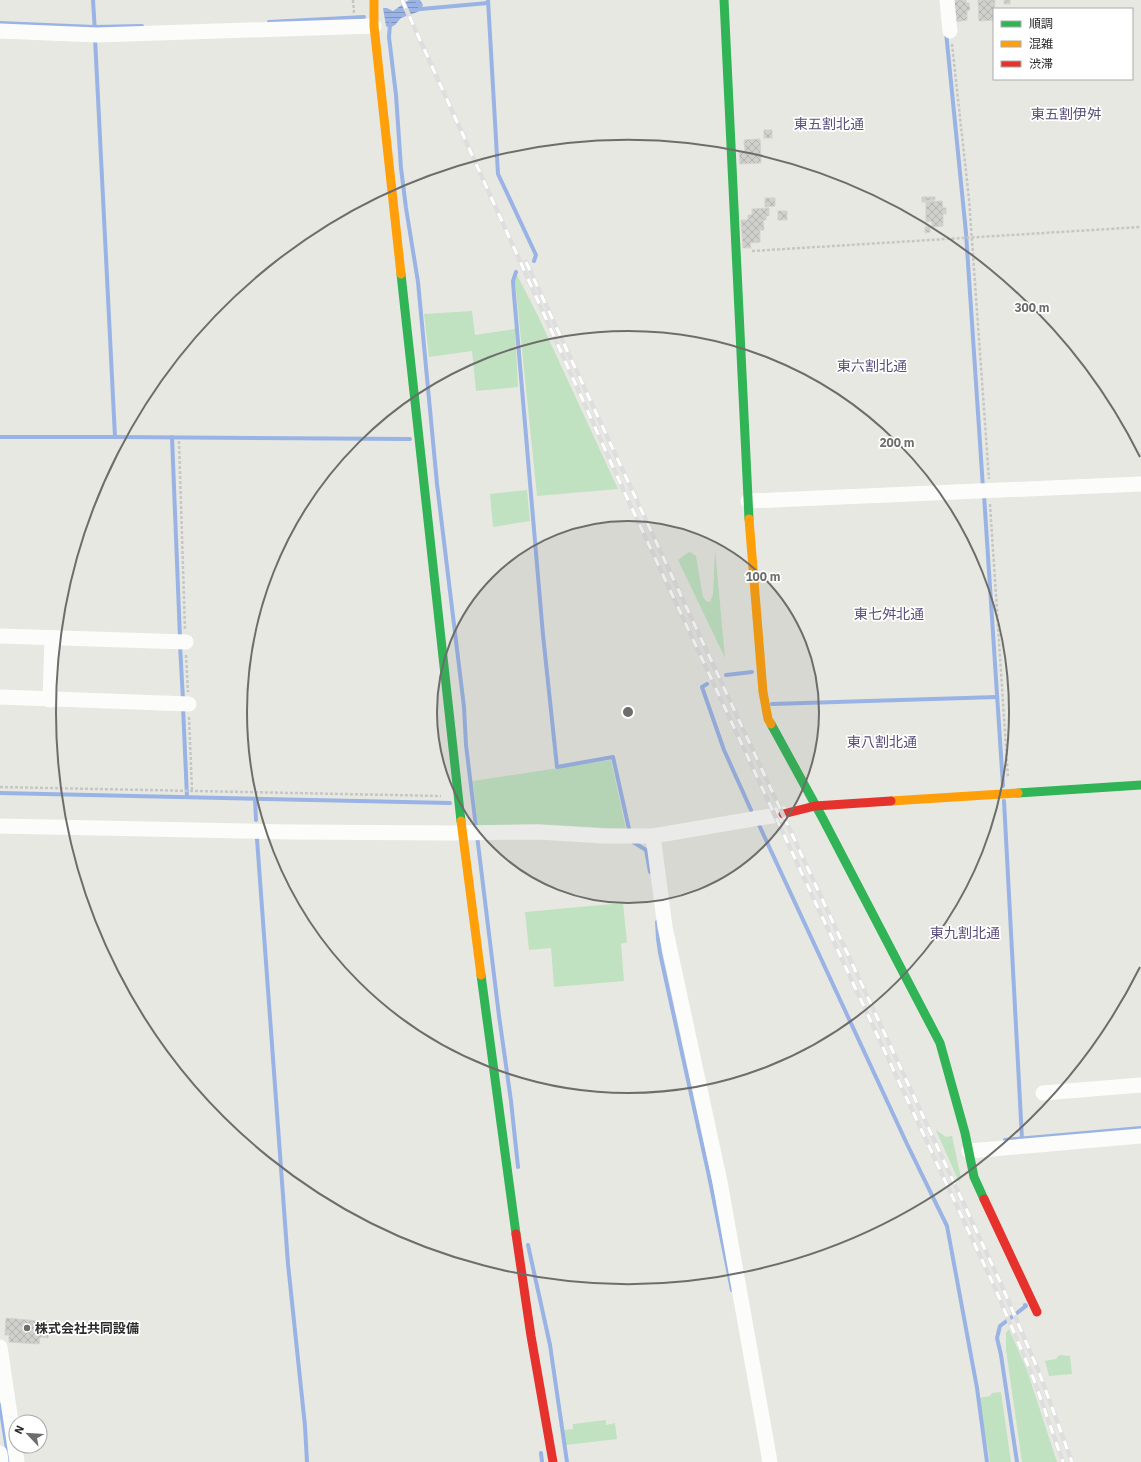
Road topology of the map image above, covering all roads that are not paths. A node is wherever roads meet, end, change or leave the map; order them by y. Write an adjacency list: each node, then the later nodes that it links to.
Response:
1 (374, 0): 4 (street)
2 (724, 0): 8 (street)
3 (947, 0): 6 (street)
4 (364, 23): 5 (street); 19 (street)
5 (0, 31)
6 (950, 31)
7 (1141, 484): 8 (street)
8 (748, 501): 16 (street)
9 (0, 636): 10 (street)
10 (52, 638): 11 (street); 13 (street)
11 (182, 641)
12 (0, 697): 13 (street)
13 (50, 700): 14 (street)
14 (184, 704)
15 (1141, 785): 16 (street)
16 (814, 806): 17 (street); 24 (street)
17 (780, 815): 20 (street)
18 (0, 826): 19 (street)
19 (464, 832): 20 (street); 31 (street)
20 (653, 836): 32 (street)
21 (1141, 1085): 22 (street)
22 (1043, 1093)
23 (1141, 1136): 24 (street)
24 (968, 1146): 25 (street)
25 (1037, 1312)
26 (0, 1347): 27 (street)
27 (4, 1410): 30 (street)
28 (0, 1453): 29 (street)
29 (2, 1462)
30 (17, 1462)
31 (553, 1462)
32 (770, 1462)

